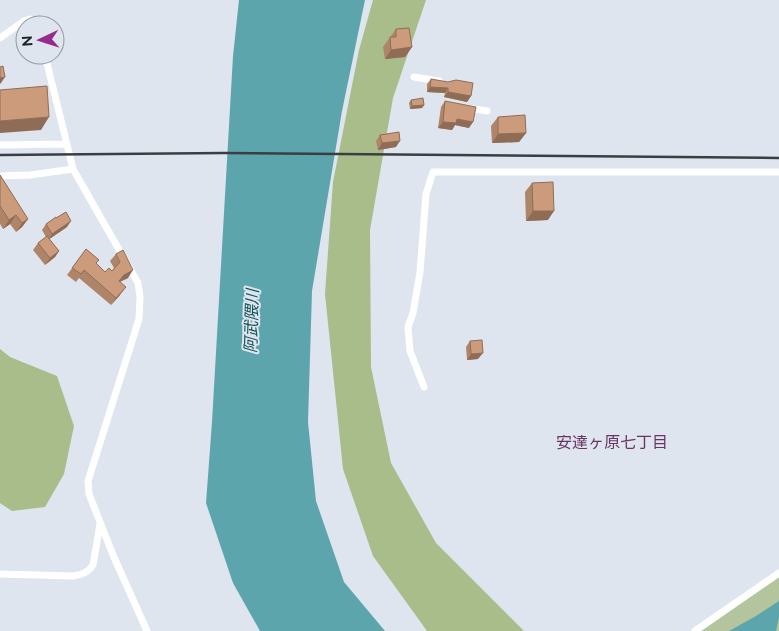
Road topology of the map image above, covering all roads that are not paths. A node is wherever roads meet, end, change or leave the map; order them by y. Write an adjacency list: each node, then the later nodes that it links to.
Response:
1 (15, 27): 2 (street)
2 (0, 38)
3 (47, 65): 8 (street)
4 (414, 77): 5 (street)
5 (445, 82)
6 (463, 107): 7 (street)
7 (487, 111)
8 (67, 144): 9 (street); 10 (street)
9 (0, 145)
10 (74, 169): 12 (street); 14 (street)
11 (779, 172): 13 (street)
12 (0, 176)
13 (424, 387)
14 (100, 523): 16 (street); 17 (street)
15 (779, 573): 18 (street)
16 (0, 574)
17 (147, 631)
18 (695, 631)

